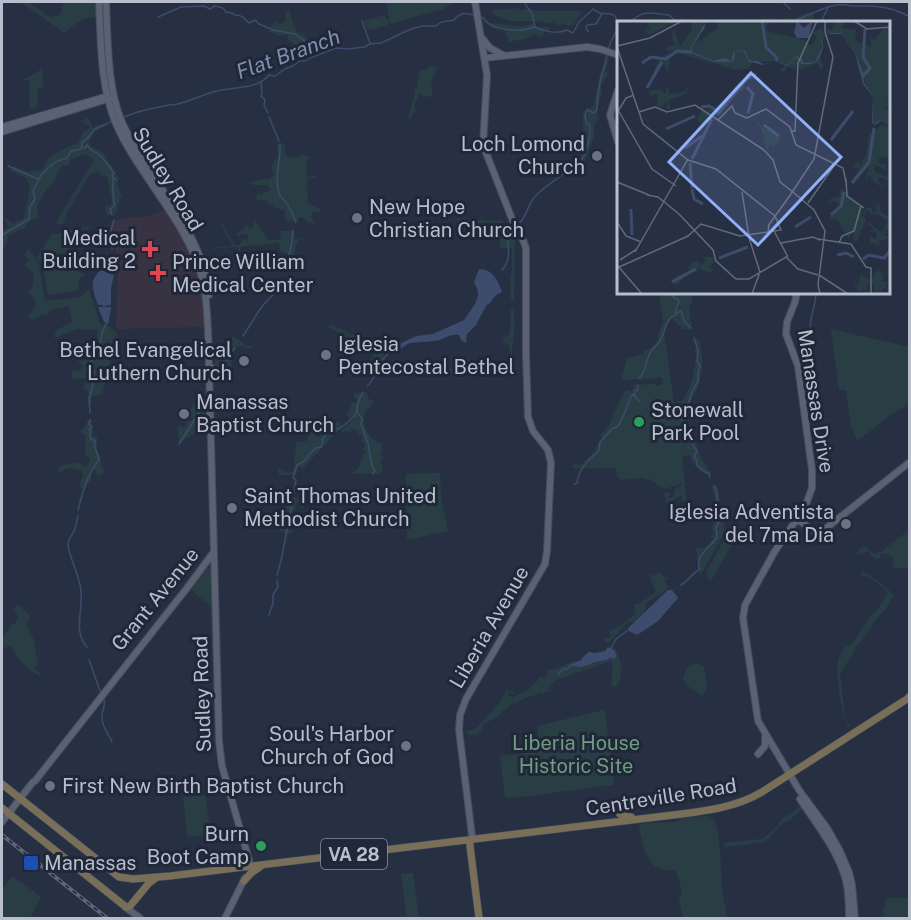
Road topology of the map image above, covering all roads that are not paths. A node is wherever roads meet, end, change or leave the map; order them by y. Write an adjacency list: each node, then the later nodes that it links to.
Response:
1 (99, 2): 8 (main road, Sudley Road)
2 (106, 2): 10 (main road, Sudley Road)
3 (475, 2): 4 (main road, Liberia Avenue)
4 (480, 32): 5 (main road); 7 (main road, Liberia Avenue)
5 (507, 55): 6 (main road); 7 (main road)
6 (617, 55)
7 (484, 58): 41 (main road, Liberia Avenue)
8 (106, 87): 10 (main road, Sudley Road); 11 (main road)
9 (617, 93): 15 (main road)
10 (110, 98): 11 (main road); 12 (main road, Sudley Road); 17 (main road, Sudley Road)
11 (99, 101): 12 (main road); 13 (main road); 14 (main road)
12 (111, 109): 20 (main road, Sudley Road)
13 (2, 127)
14 (2, 132)
15 (617, 138)
16 (797, 294): 22 (main road, Manassas Drive)
17 (212, 368): 18 (main road); 23 (main road, Sudley Road)
18 (224, 378)
19 (203, 432): 20 (main road)
20 (210, 441): 23 (main road, Sudley Road)
21 (909, 462): 22 (main road)
22 (797, 519): 29 (main road, Manassas Drive)
23 (216, 541): 24 (main road, Sudley Road); 25 (main road)
24 (214, 552): 25 (main road, Grant Avenue); 26 (main road, Grant Avenue); 27 (main road, Sudley Road)
25 (206, 560): 32 (main road, Grant Avenue)
26 (201, 570): 27 (main road); 32 (main road, Grant Avenue)
27 (214, 572): 43 (main road, Sudley Road)
28 (909, 696): 31 (highway, Centreville Road / VA 28)
29 (765, 734): 30 (main road); 31 (main road, Manassas Drive)
30 (758, 754)
31 (787, 774): 38 (highway, Centreville Road / VA 28); 40 (highway, Centreville Road / VA 28); 51 (main road, Manassas Drive); 52 (main road, Manassas Drive)
32 (33, 782): 34 (main road, Grant Avenue)
33 (2, 784): 34 (highway, VA 28)
34 (20, 799): 36 (main road, Grant Avenue); 45 (highway, Centreville Road / VA 28)
35 (2, 807): 36 (highway)
36 (9, 813): 39 (main road, Grant Avenue); 47 (highway)
37 (620, 814): 38 (highway)
38 (631, 817): 41 (highway, Centreville Road / VA 28)
39 (2, 822)
40 (483, 838): 41 (highway, Centreville Road / VA 28); 41 (highway)
41 (472, 843): 42 (highway, Centreville Road / VA 28); 42 (highway, Centreville Road / VA 28); 50 (highway, Liberia Avenue)
42 (424, 845): 44 (highway, Centreville Road / VA 28)
43 (249, 862): 44 (highway, Centreville Road / VA 28); 45 (highway, Centreville Road / VA 28); 46 (main road)
44 (269, 864): 46 (highway)
45 (170, 876): 47 (highway, VA 28)
46 (244, 881): 49 (main road)
47 (128, 908): 48 (main road)
48 (140, 918)
49 (225, 918)
50 (481, 918)
51 (849, 918)
52 (855, 918)

